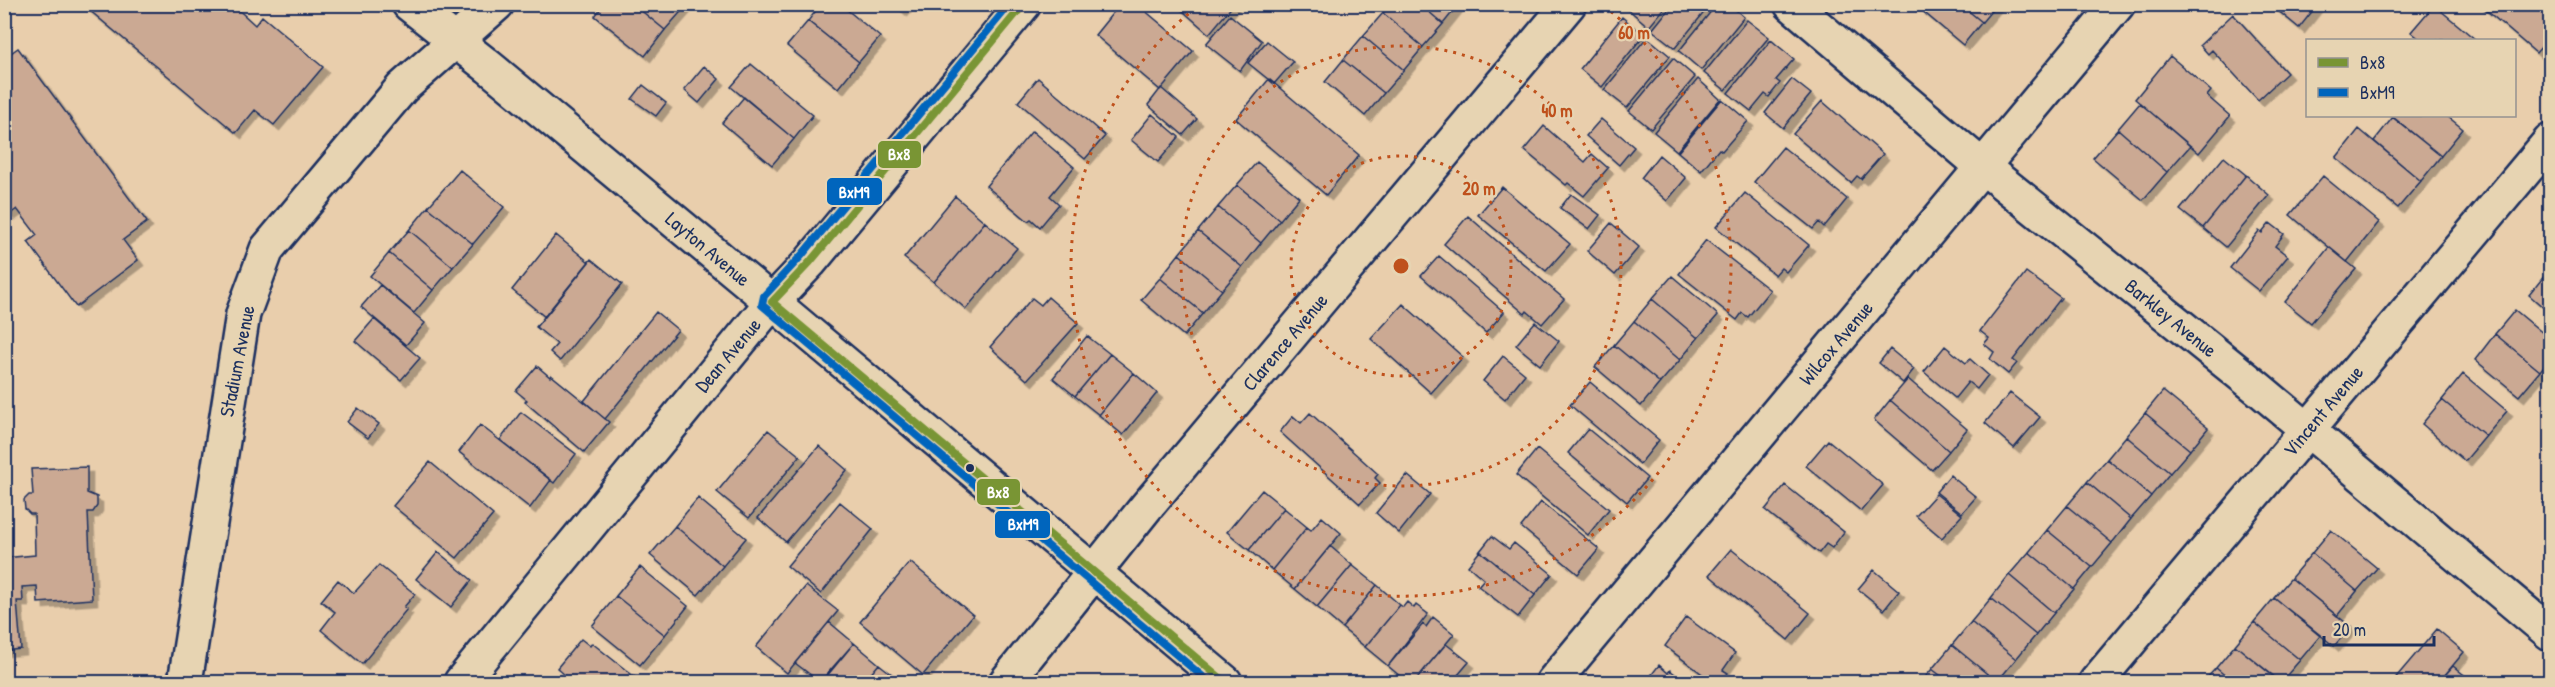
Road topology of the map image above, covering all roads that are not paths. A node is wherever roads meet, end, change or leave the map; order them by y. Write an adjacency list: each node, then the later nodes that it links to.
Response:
1 (409, 4): 7 (street, Layton Avenue)
2 (497, 4): 7 (street, Stadium Avenue)
3 (1024, 4): 10 (street, Dean Avenue)
4 (1569, 4): 12 (street, Clarence Avenue)
5 (1791, 4): 9 (street, Barkley Avenue)
6 (2118, 4): 9 (street, Wilcox Avenue)
7 (456, 42): 10 (street, Layton Avenue); 14 (street, Stadium Avenue)
8 (2550, 141): 11 (street, Vincent Avenue)
9 (1983, 167): 11 (street, Barkley Avenue); 18 (street, Wilcox Avenue)
10 (772, 302): 12 (street, Layton Avenue); 15 (street, Dean Avenue)
11 (2308, 430): 13 (street, Barkley Avenue); 19 (street, Vincent Avenue)
12 (1094, 572): 16 (street, Clarence Avenue); 17 (street, Layton Avenue)
13 (2550, 633)
14 (185, 682)
15 (461, 682)
16 (1006, 682)
17 (1226, 682)
18 (1553, 682)
19 (2096, 682)

